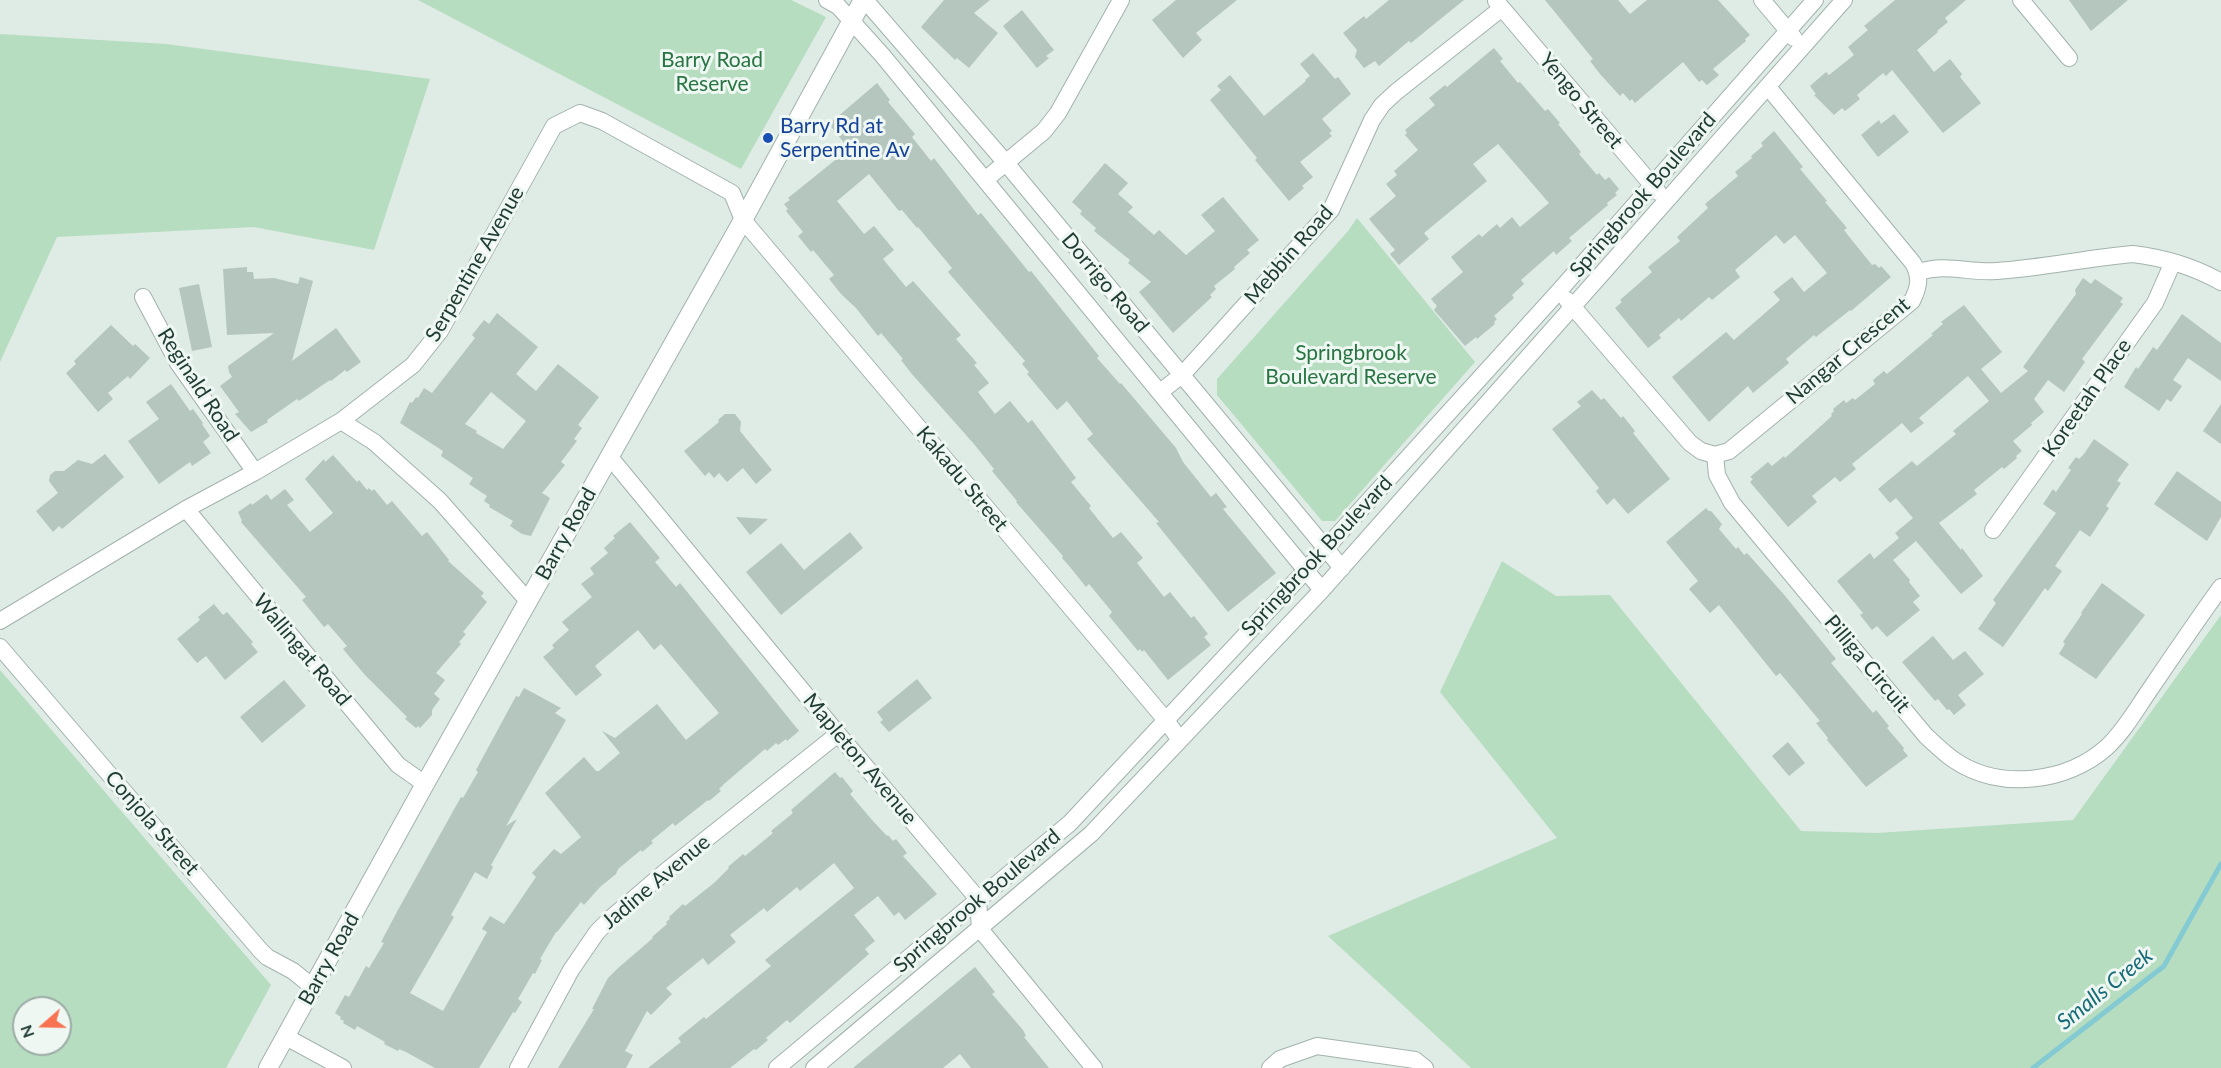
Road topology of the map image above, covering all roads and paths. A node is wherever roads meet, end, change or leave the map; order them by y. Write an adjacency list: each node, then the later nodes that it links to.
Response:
1 (827, 0): 9 (street, Dorrigo Road)
2 (864, 0): 9 (street, Barry Road); 14 (street, Dorrigo Road)
3 (1121, 0): 14 (street)
4 (1762, 0): 10 (street)
5 (1815, 0): 10 (street, Springbrook Boulevard)
6 (1844, 0): 11 (street, Springbrook Boulevard)
7 (2021, 0): 12 (street)
8 (1499, 4): 16 (street, Yengo Street); 25 (street, Mebbin Road)
9 (852, 20): 15 (street, Dorrigo Road); 18 (street, Barry Road)
10 (1788, 30): 11 (street); 16 (street, Springbrook Boulevard)
11 (1802, 48): 13 (street, Springbrook Boulevard)
12 (2069, 58)
13 (1768, 87): 17 (street, Springbrook Boulevard); 20 (street, Nangar Crescent)
14 (1006, 163): 15 (street); 25 (street, Dorrigo Road)
15 (985, 180): 26 (street, Dorrigo Road)
16 (1652, 185): 17 (street, Yengo Street); 22 (street, Springbrook Boulevard)
17 (1666, 202): 24 (street, Springbrook Boulevard)
18 (742, 220): 27 (street, Serpentine Avenue); 29 (street, Barry Road); 41 (street, Kakadu Street)
19 (2173, 262): 20 (street); 21 (street); 32 (street, Koreetah Place)
20 (1918, 272): 28 (street, Nangar Crescent)
21 (2221, 282)
22 (1559, 291): 24 (street); 33 (street, Springbrook Boulevard)
23 (143, 297): 30 (street, Reginald Road)
24 (1573, 307): 28 (street); 34 (street, Springbrook Boulevard)
25 (1182, 375): 26 (street, Mebbin Road); 33 (street, Dorrigo Road)
26 (1160, 392): 35 (street, Dorrigo Road)
27 (341, 421): 30 (street, Serpentine Avenue); 38 (street)
28 (1715, 455): 36 (street, Pilliga Circuit)
29 (609, 456): 38 (street, Barry Road); 42 (street, Mapleton Avenue)
30 (255, 472): 31 (street, Serpentine Avenue)
31 (186, 509): 39 (street, Serpentine Avenue); 44 (street, Wallingat Road)
32 (1993, 530)
33 (1325, 548): 34 (street, Dorrigo Road); 35 (street, Springbrook Boulevard)
34 (1342, 568): 37 (street, Springbrook Boulevard)
35 (1306, 570): 37 (street, Dorrigo Road); 41 (street, Springbrook Boulevard)
36 (2221, 586)
37 (1322, 590): 43 (street, Springbrook Boulevard)
38 (528, 601): 44 (street, Barry Road)
39 (0, 621)
40 (0, 646): 47 (street, Conjola Street)
41 (1165, 719): 43 (street, Kakadu Street); 45 (street, Springbrook Boulevard)
42 (838, 734): 45 (street, Mapleton Avenue); 51 (street, Jadine Avenue)
43 (1180, 740): 46 (street, Springbrook Boulevard)
44 (425, 784): 47 (street, Barry Road)
45 (978, 899): 46 (street); 52 (street, Springbrook Boulevard)
46 (980, 929): 53 (street, Springbrook Boulevard); 54 (street)
47 (314, 988): 48 (street, Barry Road)
48 (286, 1036): 49 (street, Barry Road); 50 (street)
49 (268, 1068)
50 (343, 1068)
51 (518, 1068)
52 (777, 1068)
53 (814, 1068)
54 (1094, 1068)
55 (1270, 1068): 56 (street)
56 (1425, 1068)

